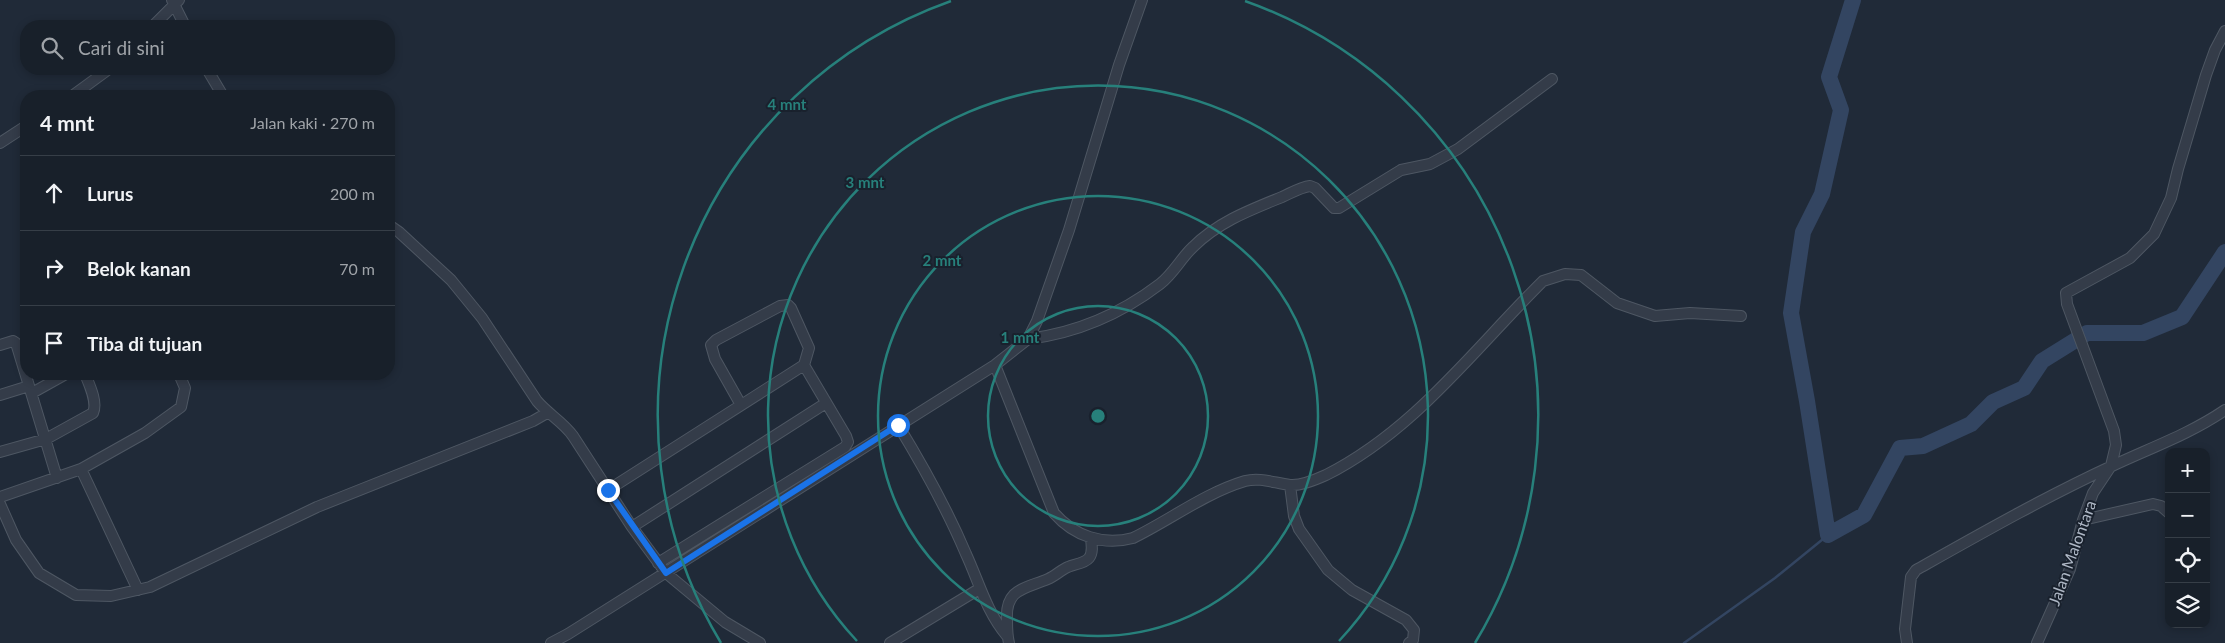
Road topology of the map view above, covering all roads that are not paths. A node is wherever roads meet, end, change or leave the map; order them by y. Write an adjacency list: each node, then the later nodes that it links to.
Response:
1 (1142, 0): 15 (street)
2 (175, 1): 3 (street); 4 (street)
3 (158, 20)
4 (183, 20)
5 (2225, 31): 33 (street)
6 (103, 75): 9 (street)
7 (211, 75): 10 (street)
8 (1552, 79): 15 (street)
9 (89, 90)
10 (219, 90)
11 (20, 130): 12 (street)
12 (0, 143)
13 (395, 229): 29 (street)
14 (1741, 316): 36 (street)
15 (1028, 339): 19 (street)
16 (0, 345): 17 (street)
17 (20, 345)
18 (804, 365): 26 (street); 27 (street); 27 (street)
19 (995, 365): 30 (street); 43 (street)
20 (28, 380): 24 (street)
21 (52, 380): 24 (street)
22 (87, 380): 31 (street)
23 (182, 380): 34 (street)
24 (30, 390): 25 (street); 31 (street)
25 (0, 395)
26 (826, 403): 42 (street); 44 (street)
27 (741, 405): 37 (street)
28 (2225, 410): 33 (street)
29 (547, 413): 37 (street); 47 (street)
30 (898, 425): 45 (street); 46 (street)
31 (46, 439): 32 (street); 35 (street)
32 (0, 452)
33 (2112, 466): 41 (street, Jalan Malontara); 53 (street)
34 (82, 469): 35 (street); 47 (street)
35 (57, 478): 38 (street)
36 (1290, 485): 43 (street); 52 (street)
37 (608, 490): 42 (street)
38 (0, 498)
39 (0, 504): 47 (street)
40 (2165, 510): 41 (street)
41 (2083, 520): 54 (street, Jalan Malontara)
42 (632, 527): 44 (street)
43 (1091, 540): 48 (street)
44 (658, 562): 45 (street)
45 (666, 573): 49 (street); 50 (street)
46 (979, 589): 48 (street); 51 (street)
47 (138, 590)
48 (1008, 639)
49 (551, 643)
50 (760, 643)
51 (890, 643)
52 (1409, 643)
53 (1907, 643)
54 (2037, 643)

